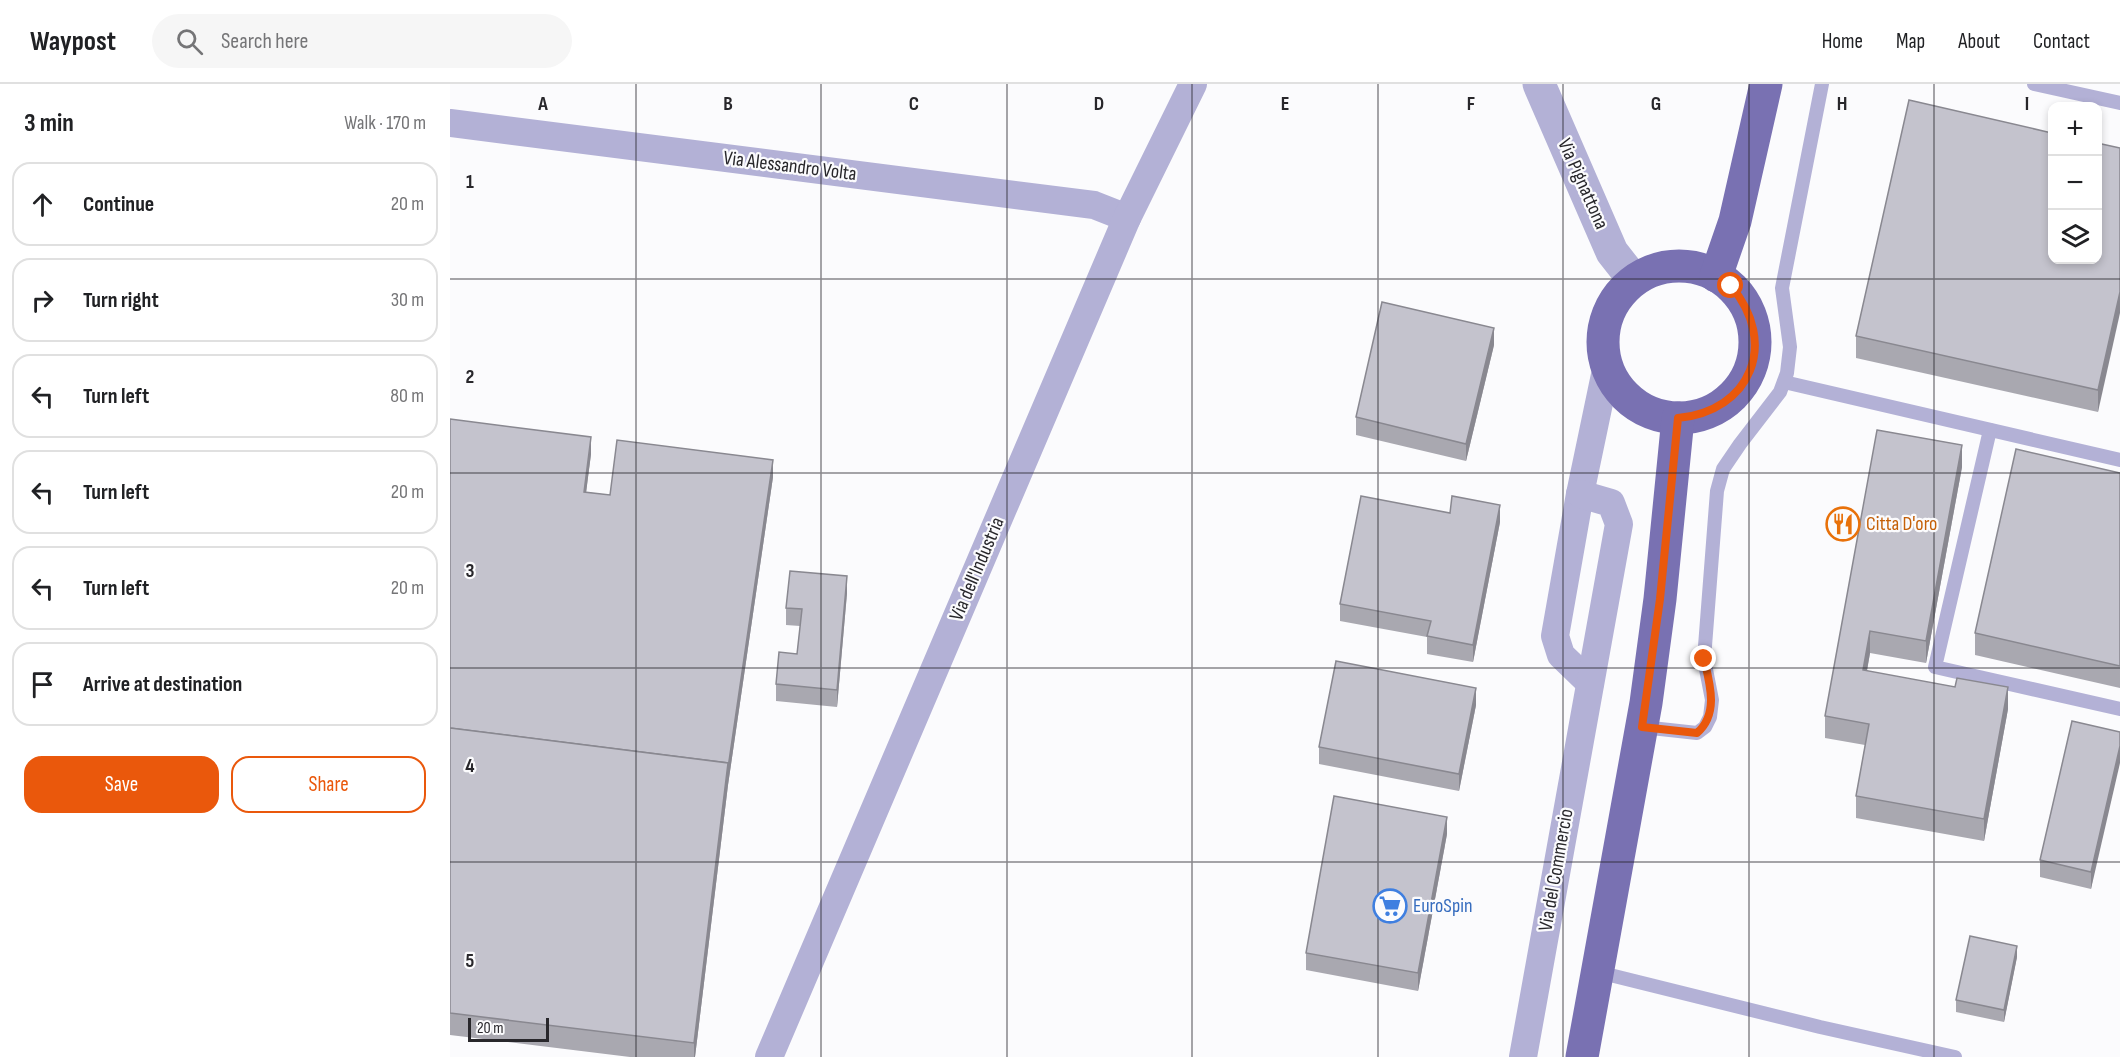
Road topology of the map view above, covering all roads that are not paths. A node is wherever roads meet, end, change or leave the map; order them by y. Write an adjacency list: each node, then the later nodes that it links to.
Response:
1 (1193, 84): 8 (street, Via dell'Industria)
2 (1539, 84): 10 (street, Via Pignattona)
3 (1766, 84): 9 (main road)
4 (1822, 84): 12 (lane)
5 (2034, 84): 6 (lane)
6 (2120, 103)
7 (450, 123): 8 (street, Via Alessandro Volta)
8 (1127, 218): 21 (street, Via dell'Industria)
9 (1716, 276): 10 (main road); 13 (main road)
10 (1634, 280): 11 (main road)
11 (1607, 365): 13 (main road); 16 (street)
12 (1784, 382): 14 (lane); 19 (lane)
13 (1678, 418): 19 (main road)
14 (1990, 430): 15 (lane); 18 (lane)
15 (2120, 460)
16 (1580, 494): 17 (street); 17 (street, Via del Commercio)
17 (1590, 683): 22 (street, Via del Commercio)
18 (2120, 709)
19 (1642, 727): 20 (main road)
20 (1598, 972): 23 (main road); 24 (lane)
21 (769, 1057)
22 (1522, 1057)
23 (1582, 1057)
24 (1955, 1057)

